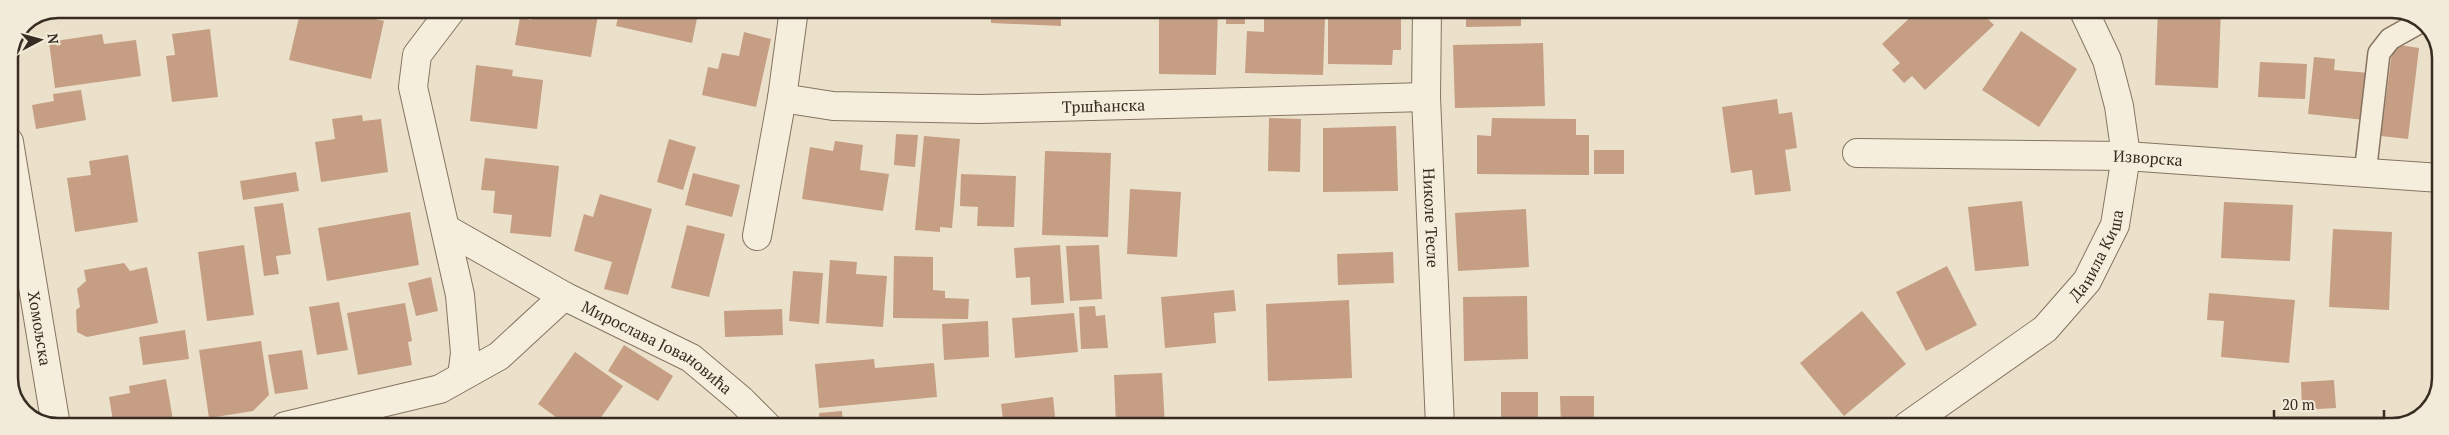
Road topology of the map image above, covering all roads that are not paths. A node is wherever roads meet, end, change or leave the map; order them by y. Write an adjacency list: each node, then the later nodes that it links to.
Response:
1 (445, 18): 13 (street)
2 (793, 18): 7 (street)
3 (1428, 18): 6 (street, Николе Тесле)
4 (2087, 18): 9 (street, Данила Киша)
5 (2415, 25): 10 (lane)
6 (1426, 97): 7 (street, Тршћанска); 20 (street, Николе Тесле)
7 (782, 98): 14 (street)
8 (1857, 153): 9 (street, Изворска)
9 (2126, 156): 10 (street, Изворска); 21 (street, Данила Киша)
10 (2365, 174): 11 (street, Изворска)
11 (2431, 178)
12 (18, 196): 17 (street, Хомољска)
13 (446, 229): 15 (street, Мирослава Јовановића); 16 (street)
14 (757, 236)
15 (564, 296): 16 (street, Мирослава Јовановића); 19 (street, Мирослава Јовановића)
16 (462, 376): 18 (street, Мирослава Јовановића)
17 (55, 417)
18 (322, 417)
19 (758, 417)
20 (1440, 418)
21 (1918, 418)

